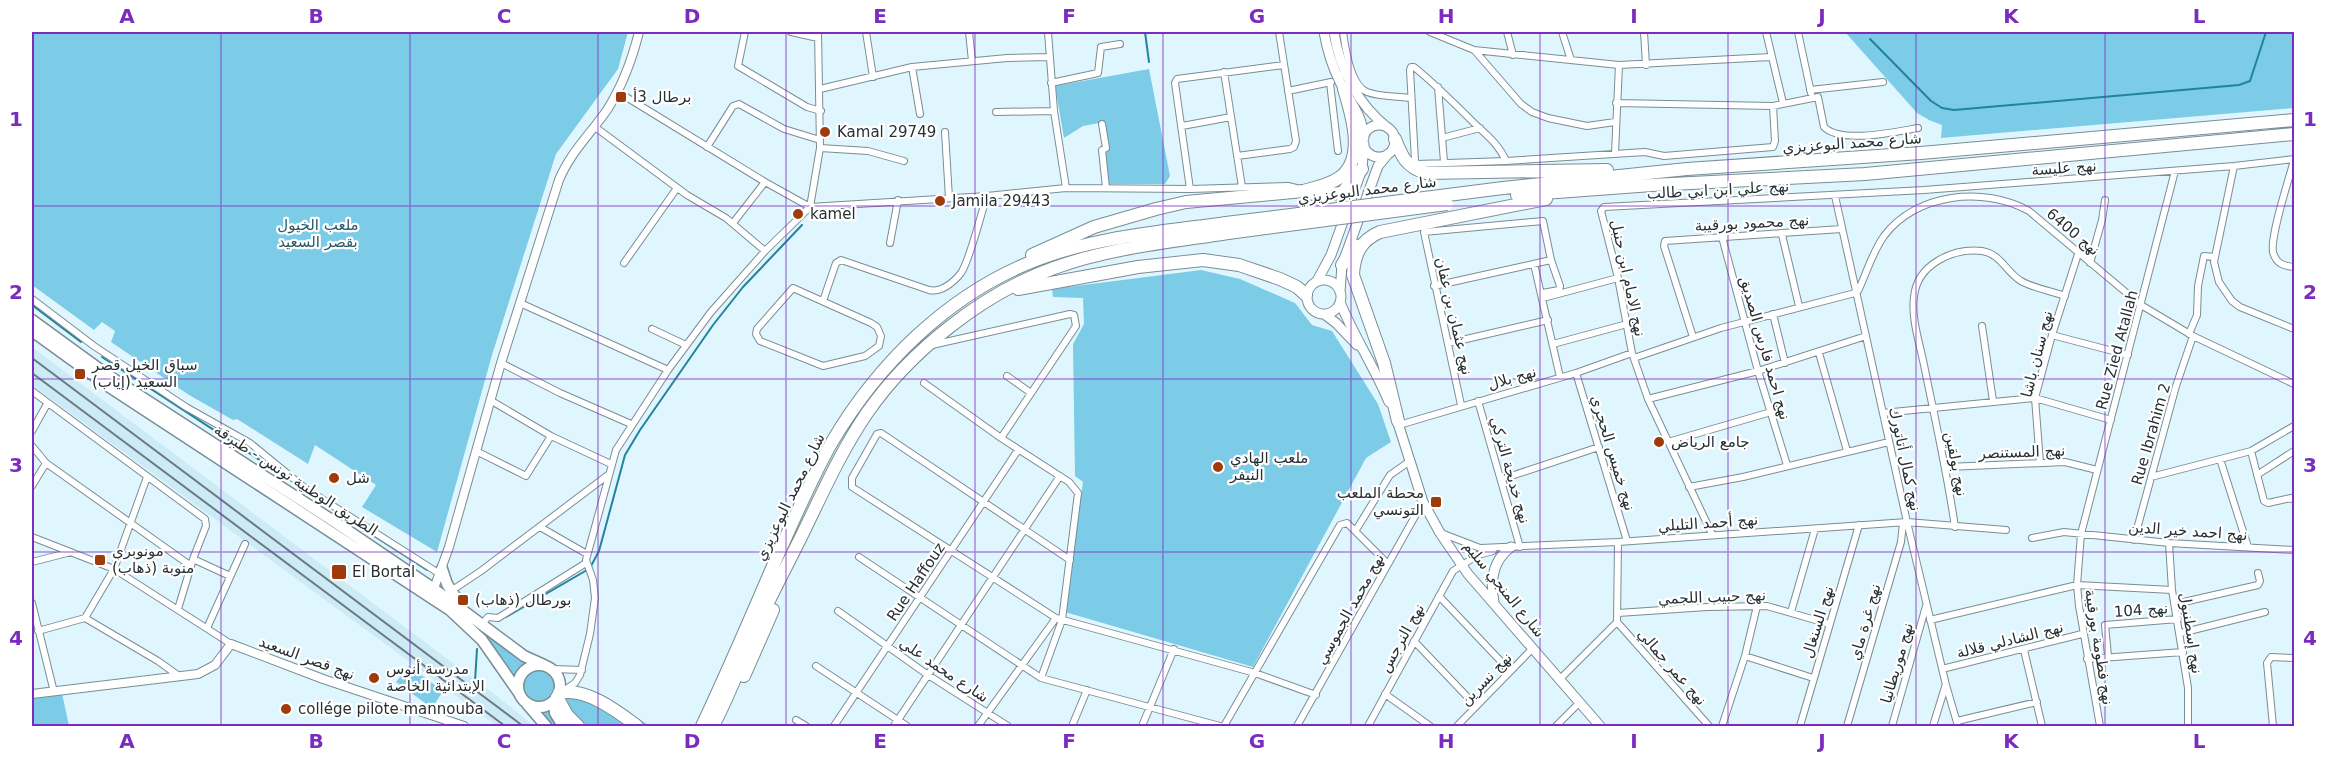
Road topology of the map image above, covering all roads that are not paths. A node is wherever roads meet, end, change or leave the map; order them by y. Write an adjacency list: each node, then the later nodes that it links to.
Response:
1 (639, 32): 37 (street)
2 (745, 32): 43 (street)
3 (791, 32): 17 (street)
4 (866, 32): 30 (street)
5 (969, 32): 24 (street)
6 (1048, 32): 21 (street)
7 (1279, 32): 25 (street)
8 (1324, 32): 33 (main road)
9 (1334, 32): 53 (main road)
10 (1343, 32): 39 (street)
11 (1430, 32): 19 (street)
12 (1507, 32): 20 (street)
13 (1562, 32): 23 (street)
14 (1644, 32): 27 (street)
15 (1766, 32): 22 (street)
16 (1798, 32): 38 (street)
17 (818, 35): 35 (street)
18 (1120, 44): 32 (street)
19 (1474, 50): 20 (street); 49 (street)
20 (1514, 55): 23 (street)
21 (1049, 57): 24 (street); 32 (street)
22 (1772, 57): 27 (street); 41 (street)
23 (1570, 60): 26 (street)
24 (972, 61): 28 (street)
25 (1284, 65): 29 (street); 36 (street)
26 (1619, 65): 27 (street); 40 (street)
27 (1646, 65)
28 (912, 68): 30 (street); 46 (street)
29 (1224, 72): 47 (street); 51 (street)
30 (873, 76): 35 (street)
31 (1883, 82): 38 (street)
32 (1052, 83): 44 (street)
33 (1338, 84): 36 (street); 61 (main road); 64 (street); 84 (highway)
34 (1438, 87): 39 (street); 54 (street); 58 (street)
35 (820, 89): 43 (street)
36 (1288, 91): 67 (street)
37 (618, 92): 52 (street); 62 (street)
38 (1811, 94): 41 (street); 55 (street)
39 (1411, 98): 71 (street)
40 (1616, 103): 42 (street); 49 (street)
41 (1784, 103): 42 (street)
42 (1773, 106): 65 (street)
43 (821, 111): 60 (street)
44 (1054, 111): 45 (street); 80 (street)
45 (996, 112)
46 (920, 114)
47 (1231, 117): 51 (street); 67 (street)
48 (2291, 120): 74 (highway, شارع محمد البوعزيزي)
49 (1615, 122): 65 (street)
50 (1102, 124): 81 (street)
51 (1182, 126): 83 (street)
52 (595, 127): 79 (street); 123 (street)
53 (1388, 128): 59 (main road); 61 (main road)
54 (1480, 128): 58 (street); 70 (street)
55 (1918, 128)
56 (945, 132): 89 (street)
57 (2291, 135): 77 (highway, شارع محمد البوعزيزي)
58 (1442, 138): 71 (street)
59 (1395, 139): 66 (main road, شارع المنجي سليم); 74 (highway)
60 (820, 140): 62 (street); 63 (street)
61 (1364, 141): 66 (main road); 73 (main road)
62 (707, 147): 76 (street)
63 (820, 148): 69 (street); 92 (street)
64 (1338, 151)
65 (1615, 153): 70 (street)
66 (1388, 154): 108 (main road, شارع المنجي سليم)
67 (1237, 156): 78 (street)
68 (2295, 159): 72 (street, نهج عليسة); 109 (street)
69 (904, 161)
70 (1506, 161): 71 (street)
71 (1444, 162)
72 (2234, 166): 75 (street, نهج عليسة); 103 (street)
73 (1362, 169): 84 (highway); 112 (main road)
74 (1687, 169): 85 (highway, شارع محمد البوعزيزي)
75 (2175, 171): 82 (street, نهج عليسة); 124 (street, Rue Zied Atallah)
76 (765, 182): 92 (street); 95 (street)
77 (1652, 185): 85 (highway, شارع محمد البوعزيزي); 94 (highway)
78 (1242, 187): 83 (street); 84 (street)
79 (677, 188): 95 (street); 106 (street)
80 (1066, 188): 81 (street); 86 (street)
81 (1106, 188): 83 (street)
82 (1959, 188): 87 (street, نهج عليسة); 88 (street)
83 (1190, 189)
84 (1303, 191): 110 (highway)
85 (1503, 192): 96 (highway, شارع محمد البوعزيزي, bridge)
86 (987, 196): 89 (street); 121 (street)
87 (1835, 196): 93 (street, نهج علي ابن ابي طالب); 97 (street, نهج كمال أتاتورك)
88 (1960, 197): 102 (street, نهج 6400); 116 (street, نهج 6400)
89 (949, 198): 90 (street)
90 (898, 200): 92 (street); 100 (street)
91 (2105, 200): 105 (street)
92 (810, 207): 101 (street)
93 (1602, 208): 111 (street, نهج الامام ابن حنبل)
94 (1436, 220): 108 (highway); 170 (highway)
95 (733, 223): 101 (street)
96 (1227, 228): 110 (highway, شارع محمد البوعزيزي); 114 (highway, شارع محمد البوعزيزي)
97 (1842, 230): 98 (street, نهج محمود بورقيبة); 116 (street, نهج كمال أتاتورك)
98 (1782, 235): 99 (street, نهج محمود بورقيبة); 125 (street)
99 (1722, 237): 130 (street, نهج احمد فارس الصديق); 139 (street, نهج محمود بورقيبة)
100 (890, 243)
101 (765, 251): 142 (street)
102 (2078, 254): 105 (street, نهج 6400); 119 (street, نهج سنان باشا)
103 (2215, 257): 134 (street); 137 (street, Rue Ibrahim 2)
104 (1551, 260): 107 (street); 113 (street, نهج عثمان بن عفان); 118 (street)
105 (2090, 262): 124 (street, نهج 6400)
106 (624, 263)
107 (1534, 264): 113 (street); 118 (street)
108 (1342, 265): 115 (main road, شارع المنجي سليم)
109 (2295, 267)
110 (995, 278): 209 (highway, شارع محمد البوعزيزي)
111 (1618, 278): 118 (street); 131 (street, نهج الامام ابن حنبل)
112 (1317, 281): 115 (main road); 117 (main road)
113 (1434, 286): 140 (street, نهج عثمان بن عفان)
114 (1002, 292): 117 (highway); 143 (highway, شارع محمد البوعزيزي)
115 (1340, 292): 122 (main road, شارع المنجي سليم)
116 (1855, 293): 125 (street, نهج بلال); 138 (street, نهج كمال أتاتورك)
117 (1306, 295): 126 (main road, شارع المنجي سليم)
118 (1542, 295): 129 (street)
119 (2065, 296): 136 (street, نهج سنان باشا); 166 (street, نهج بولقين)
120 (32, 299): 239 (street)
121 (823, 301): 121 (street)
122 (1340, 302): 126 (main road); 146 (main road, شارع المنجي سليم)
123 (520, 303): 148 (street); 150 (street)
124 (2141, 305): 137 (street, نهج 6400); 145 (street, Rue Zied Atallah)
125 (1799, 306): 127 (street, نهج بلال)
126 (1324, 314): 146 (main road, شارع المنجي سليم)
127 (1773, 314): 130 (street, نهج بلال); 149 (street)
128 (32, 320): 246 (main road, الطريق الوطنية تونس - طبرقة)
129 (1548, 320): 140 (street); 141 (street)
130 (1744, 321): 139 (street, نهج بلال); 151 (street, نهج احمد فارس الصديق)
131 (1627, 324): 141 (street); 147 (street, نهج الامام ابن حنبل)
132 (1982, 326): 163 (street)
133 (652, 329): 142 (street)
134 (2295, 329)
135 (32, 331): 246 (main road, الطريق الوطنية تونس - طبرقة)
136 (2052, 334): 145 (street); 159 (street, نهج سنان باشا)
137 (2191, 335): 156 (street, نهج 6400); 197 (street, Rue Ibrahim 2)
138 (1866, 336): 144 (street); 168 (street, نهج كمال أتاتورك)
139 (1693, 337): 147 (street, نهج بلال)
140 (1449, 343): 165 (street, نهج عثمان بن عفان)
141 (1553, 344): 154 (street)
142 (686, 345): 150 (street)
143 (931, 345): 158 (street); 214 (highway, شارع محمد البوعزيزي)
144 (1819, 353): 149 (street); 182 (street)
145 (2128, 355): 169 (street, Rue Zied Atallah)
146 (1366, 356): 170 (main road, شارع المنجي سليم)
147 (1633, 356): 152 (street, نهج بلال); 160 (street, نهج الامام ابن حنبل)
148 (501, 363): 161 (street); 171 (street)
149 (1785, 363): 151 (street)
150 (668, 370): 171 (street)
151 (1758, 371): 160 (street); 167 (street, نهج احمد فارس الصديق)
152 (1576, 373): 154 (street, نهج بلال); 179 (street, نهج خميس الحجري)
153 (1007, 376): 158 (street)
154 (1560, 377): 162 (street, نهج بلال)
155 (924, 383): 175 (street)
156 (2295, 384)
157 (32, 391): 164 (street)
158 (1031, 393): 175 (street)
159 (2035, 398): 163 (street); 169 (street); 188 (street, نهج سنان باشا)
160 (1648, 399): 177 (street, نهج الامام ابن حنبل)
161 (490, 400): 174 (street); 181 (street)
162 (1478, 401): 165 (street, نهج بلال); 198 (street, نهج خديجة التركي)
163 (1993, 401): 166 (street)
164 (47, 404): 173 (street); 196 (street)
165 (1461, 405): 170 (street, نهج بلال)
166 (1932, 406): 168 (street); 191 (street, نهج بولقين)
167 (1771, 412): 177 (street); 190 (street, نهج احمد فارس الصديق)
168 (1883, 413): 176 (street, نهج كمال أتاتورك)
169 (2111, 420): 192 (street, Rue Zied Atallah)
170 (1398, 423): 186 (main road, شارع المنجي سليم)
171 (631, 424): 189 (street)
172 (2295, 426): 183 (street)
173 (32, 431)
174 (551, 436): 181 (street); 189 (street)
175 (1001, 438): 180 (street)
176 (1888, 441): 182 (street); 205 (street, نهج كمال أتاتورك)
177 (1668, 442): 200 (street, نهج الامام ابن حنبل)
178 (32, 446): 187 (street)
179 (1599, 447): 198 (street); 221 (street, نهج خميس الحجري)
180 (1018, 450): 194 (street); 202 (street, Rue Haffouz)
181 (476, 451): 239 (street)
182 (1847, 451): 190 (street)
183 (2251, 451): 185 (street); 195 (street)
184 (2295, 451): 195 (street)
185 (2220, 459): 197 (street); 225 (street)
186 (1410, 461): 203 (main road, شارع المنجي سليم); 212 (street)
187 (46, 463): 199 (street); 204 (street)
188 (2040, 463): 191 (street, نهج المستنصر); 192 (street, نهج المستنصر)
189 (611, 464): 193 (street)
190 (1787, 465): 200 (street)
191 (1947, 467): 207 (street, نهج بولقين)
192 (2097, 470): 217 (street, Rue Zied Atallah)
193 (608, 475): 208 (street); 230 (street)
194 (1060, 476): 210 (street); 232 (street)
195 (2257, 476): 201 (street)
196 (147, 477): 204 (street); 234 (street)
197 (2151, 477): 220 (street, Rue Ibrahim 2)
198 (1502, 479): 226 (street, نهج خديجة التركي)
199 (32, 486)
200 (1689, 487): 216 (street, نهج الامام ابن حنبل)
201 (2295, 500)
202 (984, 501): 210 (street); 228 (street, Rue Haffouz); 228 (street)
203 (1423, 502): 215 (main road, شارع المنجي سليم); 236 (street, نهج محمد الجموسي)
204 (131, 522): 234 (street); 238 (street)
205 (1905, 522): 206 (street, نهج أحمد التليلي); 207 (street); 253 (street, نهج كمال أتاتورك); 340 (street, نهج غرة ماي)
206 (1859, 525): 211 (street, نهج أحمد التليلي); 266 (street, نهج السنغال)
207 (1955, 526): 213 (street)
208 (540, 527): 230 (street); 245 (street)
209 (790, 528): 319 (highway); 320 (highway, شارع محمد البوعزيزي)
210 (1026, 528): 232 (street); 242 (street)
211 (1815, 529): 216 (street, نهج أحمد التليلي); 257 (street)
212 (1356, 530): 236 (street); 289 (street)
213 (2006, 530)
214 (803, 532): 321 (highway, شارع محمد البوعزيزي); 322 (highway)
215 (1440, 533): 226 (street, نهج أحمد التليلي); 237 (main road, شارع المنجي سليم)
216 (1712, 534): 221 (street, نهج أحمد التليلي)
217 (2081, 534): 219 (street, نهج احمد خير الدين); 220 (street, نهج احمد خير الدين); 243 (street, نهج فطومة بورقيبة)
218 (32, 537): 229 (street)
219 (2032, 538)
220 (2134, 540): 223 (street, نهج احمد خير الدين)
221 (1628, 541): 222 (street, نهج أحمد التليلي)
222 (1618, 542): 226 (street, نهج أحمد التليلي); 259 (street)
223 (2169, 543): 225 (street, نهج احمد خير الدين); 244 (street, نهج إسطنبول)
224 (245, 544): 241 (street)
225 (2248, 546): 227 (street, نهج احمد خير الدين)
226 (1515, 547): 237 (street, نهج أحمد التليلي); 251 (main road)
227 (2295, 550)
228 (952, 551): 242 (street); 248 (street, Rue Haffouz)
229 (70, 552): 233 (street); 238 (street)
230 (587, 554): 235 (street)
231 (860, 557): 248 (street)
232 (1070, 560): 261 (street)
233 (32, 562)
234 (192, 562): 241 (street); 254 (street)
235 (586, 563): 265 (street); 287 (street)
236 (1388, 564): 300 (street, نهج محمد الجموسي)
237 (1461, 564): 247 (street, نهج النرجس); 251 (main road, شارع المنجي سليم)
238 (114, 569): 254 (street); 260 (street)
239 (441, 572): 245 (main road); 246 (street)
240 (2258, 573): 250 (street)
241 (230, 576): 268 (street)
242 (993, 578): 261 (street); 267 (street)
243 (2077, 585): 244 (street); 263 (street); 271 (street, نهج فطومة بورقيبة)
244 (2172, 590): 250 (street, نهج إسطنبول)
245 (451, 591): 256 (main road)
246 (432, 593): 256 (main road, الطريق الوطنية تونس - طبرقة); 303 (main road, الطريق الوطنية تونس - طبرقة)
247 (1439, 596): 272 (street, نهج النرجس); 288 (street)
248 (920, 597): 267 (street); 274 (street, Rue Haffouz)
249 (32, 603): 269 (street)
250 (2175, 604): 262 (street, نهج إسطنبول)
251 (1495, 605): 275 (main road, شارع المنجي سليم)
252 (1757, 606): 257 (street, نهج حبيب اللجمي); 259 (street, نهج حبيب اللجمي); 279 (street)
253 (1926, 606): 263 (street, نهج كمال أتاتورك); 341 (street, نهج موريطانيا)
254 (178, 609): 268 (street)
255 (838, 611): 274 (street, شارع محمد علي)
256 (466, 612): 265 (main road, الطريق الوطنية تونس - طبرقة)
257 (1791, 612): 266 (street, نهج حبيب اللجمي)
258 (2265, 612): 270 (street)
259 (1618, 613): 264 (street)
260 (85, 618): 269 (street); 291 (street)
261 (1059, 619): 276 (street); 283 (street); 292 (street)
262 (2178, 619): 270 (street, نهج إسطنبول); 280 (street, نهج 104)
263 (1930, 620): 286 (street, نهج كمال أتاتورك)
264 (1617, 622): 294 (street); 337 (street, نهج عمر جمالي)
265 (482, 624): 285 (main road, الطريق الوطنية تونس - طبرقة)
266 (1829, 624): 293 (street, نهج السنغال)
267 (961, 625): 283 (street); 290 (street)
268 (207, 628): 273 (street)
269 (38, 631): 297 (street)
270 (2181, 633): 278 (street, نهج إسطنبول)
271 (2082, 634): 277 (street, نهج الشادلي قلالة); 282 (street, نهج فطومة بورقيبة)
272 (1414, 641): 301 (street, نهج النرجس); 307 (street)
273 (231, 644): 291 (street); 309 (street, نهج قصر السعيد)
274 (887, 646): 290 (street, شارع محمد علي); 298 (street, Rue Haffouz)
275 (1533, 648): 288 (street, نهج نسرين); 294 (main road, شارع المنجي سليم)
276 (1174, 649): 289 (street); 306 (street)
277 (2024, 650): 286 (street, نهج الشادلي قلالة); 304 (street)
278 (2183, 652): 280 (street); 345 (street, نهج إسطنبول)
279 (1744, 656): 293 (street); 338 (street)
280 (2108, 656): 282 (street)
281 (2295, 658): 346 (street)
282 (2087, 659): 344 (street, نهج فطومة بورقيبة)
283 (1021, 664): 292 (street); 308 (street)
284 (816, 666): 298 (street)
285 (548, 667): 287 (street); 302 (main road); 303 (main road)
286 (1942, 669): 295 (street, نهج كمال أتاتورك)
287 (582, 670): 302 (street)
288 (1510, 671): 307 (street, نهج نسرين)
289 (1255, 673): 300 (street); 330 (street)
290 (928, 675): 308 (street, شارع محمد علي); 311 (street)
291 (179, 676): 297 (street)
292 (1041, 678): 296 (street)
293 (1813, 678): 339 (street, نهج السنغال)
294 (1560, 679): 305 (main road, شارع المنجي سليم)
295 (1946, 685): 312 (street, نهج كمال أتاتورك); 342 (street)
296 (1087, 690): 306 (street); 328 (street)
297 (54, 692): 299 (street)
298 (854, 693): 311 (street); 324 (street, Rue Haffouz)
299 (32, 694)
300 (1316, 694): 331 (street, نهج محمد الجموسي)
301 (1385, 694): 332 (street, نهج النرجس); 333 (street)
302 (558, 695): 303 (main road); 316 (main road); 317 (highway); 318 (highway)
303 (521, 696): 315 (main road, الطريق الوطنية تونس - طبرقة)
304 (2037, 702): 312 (street); 343 (street)
305 (1578, 703): 335 (street); 336 (main road, شارع المنجي سليم)
306 (1150, 706): 329 (street); 330 (street)
307 (1476, 706): 334 (street, نهج نسرين)
308 (987, 713): 326 (street); 327 (street, شارع محمد علي)
309 (443, 719): 313 (street); 314 (street, نهج قصر السعيد)
310 (796, 720): 323 (street)
311 (896, 723): 325 (street)
312 (1957, 724)
313 (451, 726)
314 (464, 726)
315 (546, 726)
316 (563, 726)
317 (578, 726)
318 (637, 726)
319 (693, 726)
320 (702, 726)
321 (713, 726)
322 (721, 726)
323 (806, 726)
324 (834, 726)
325 (908, 726)
326 (978, 726)
327 (1008, 726)
328 (1072, 726)
329 (1142, 726)
330 (1222, 726)
331 (1297, 726)
332 (1368, 726)
333 (1430, 726)
334 (1457, 726)
335 (1556, 726)
336 (1600, 726)
337 (1709, 726)
338 (1722, 726)
339 (1800, 726)
340 (1846, 726)
341 (1892, 726)
342 (1933, 726)
343 (2042, 726)
344 (2100, 726)
345 (2188, 726)
346 (2273, 726)

